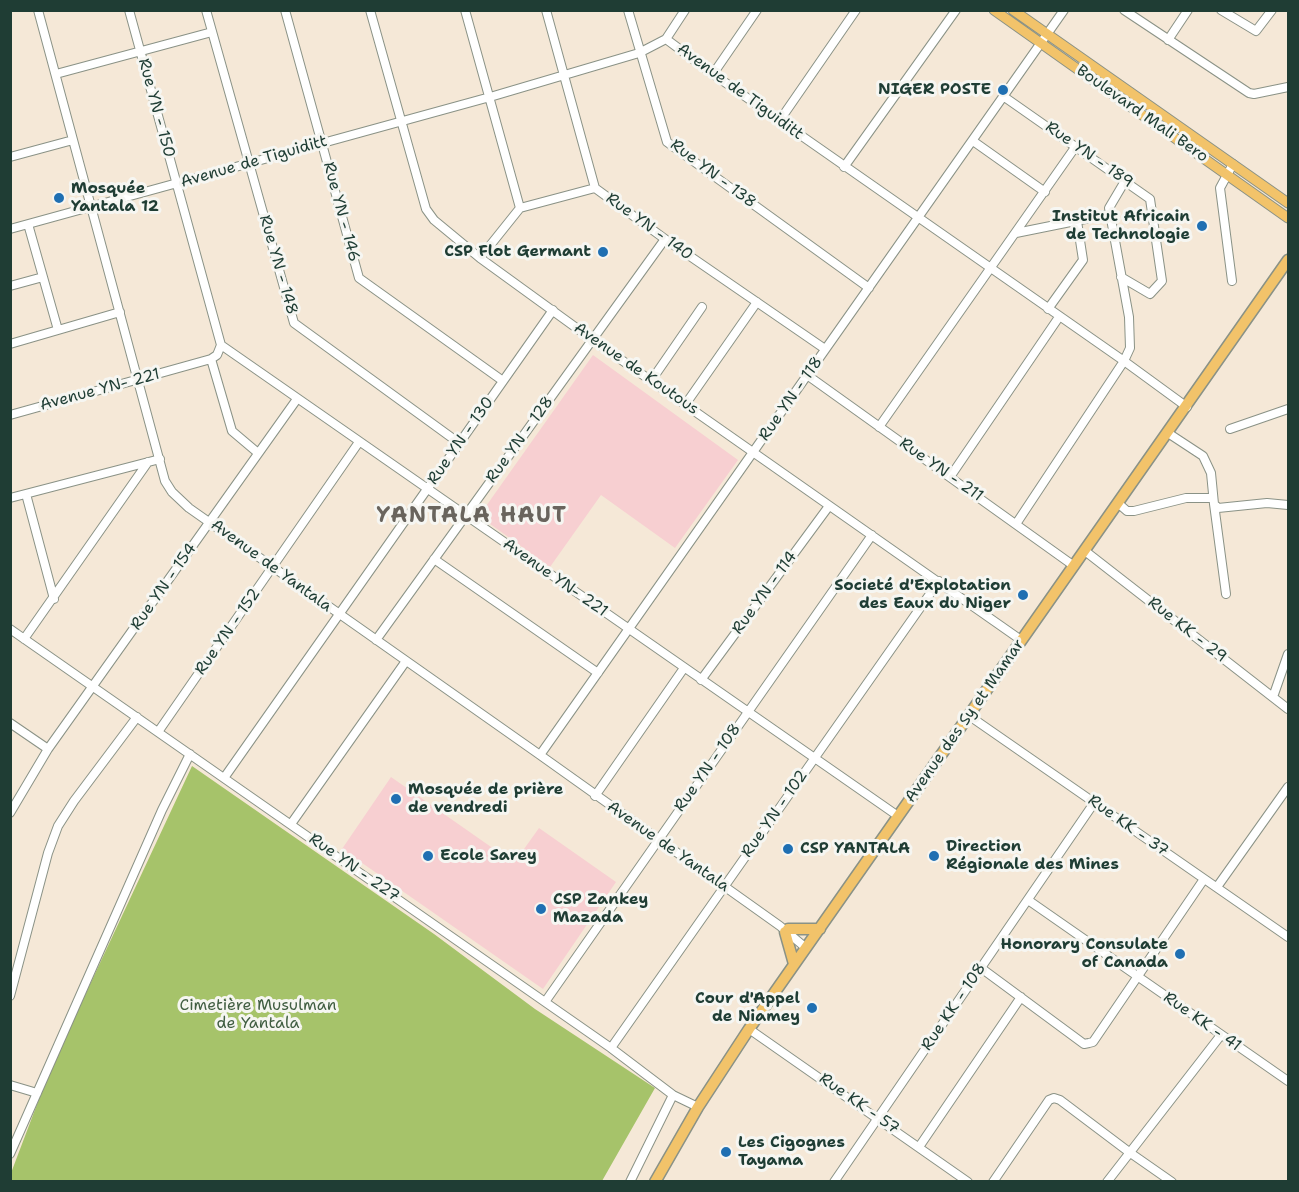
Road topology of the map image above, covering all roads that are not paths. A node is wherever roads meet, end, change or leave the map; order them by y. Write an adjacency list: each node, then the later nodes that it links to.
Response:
1 (38, 10): 26 (street, Avenue de Yantala)
2 (129, 10): 24 (street, Rue YN - 150)
3 (206, 10): 20 (street, Rue YN - 148)
4 (285, 10): 36 (street, Rue YN - 146)
5 (370, 10): 33 (street, Avenue de Koutous)
6 (465, 10): 31 (street)
7 (546, 10): 28 (street, Rue YN - 140)
8 (627, 10): 25 (street, Rue YN - 138)
9 (685, 10): 22 (street)
10 (757, 10): 27 (street)
11 (856, 10): 32 (street)
12 (956, 10): 41 (street)
13 (994, 10): 21 (main road, Boulevard Mali Bero)
14 (1013, 10): 21 (main road, Boulevard Mali Bero)
15 (1064, 10): 21 (street, Rue YN - 118)
16 (1124, 10): 23 (street)
17 (1188, 10): 23 (street)
18 (1221, 10): 19 (street)
19 (1272, 10)
20 (212, 32): 24 (street); 39 (street, Rue YN - 148)
21 (1044, 38): 30 (street, Rue YN - 118); 40 (main road, Boulevard Mali Bero); 42 (main road, Boulevard Mali Bero)
22 (666, 39): 25 (street, Avenue de Tiguiditt); 27 (street, Avenue de Tiguiditt)
23 (1168, 40): 29 (street)
24 (140, 52): 26 (street); 44 (street, Rue YN - 150)
25 (639, 53): 28 (street, Avenue de Tiguiditt); 65 (street, Rue YN - 138)
26 (56, 74): 34 (street, Avenue de Yantala)
27 (713, 74): 32 (street, Avenue de Tiguiditt)
28 (565, 75): 31 (street, Avenue de Tiguiditt); 45 (street, Rue YN - 140)
29 (1288, 87)
30 (1003, 96): 35 (street, Rue YN - 118); 37 (street, Rue YN - 189)
31 (490, 97): 33 (street, Avenue de Tiguiditt); 49 (street)
32 (780, 120): 41 (street, Avenue de Tiguiditt)
33 (402, 122): 36 (street, Avenue de Tiguiditt); 58 (street, Avenue de Koutous)
34 (74, 140): 38 (street); 48 (street, Avenue de Yantala)
35 (973, 141): 46 (street); 52 (street, Rue YN - 118)
36 (323, 143): 39 (street, Avenue de Tiguiditt); 81 (street, Rue YN - 146)
37 (1076, 146): 43 (street, Rue YN - 189); 46 (street)
38 (10, 157)
39 (250, 164): 44 (street, Avenue de Tiguiditt); 92 (street, Rue YN - 148)
40 (1233, 164): 42 (street); 47 (main road, Boulevard Mali Bero)
41 (844, 167): 52 (street, Avenue de Tiguiditt)
42 (1227, 174): 51 (main road, Boulevard Mali Bero); 63 (street)
43 (1125, 181): 50 (street); 62 (street, Rue YN - 189)
44 (176, 184): 48 (street, Avenue de Tiguiditt); 75 (street, Rue YN - 150)
45 (595, 188): 49 (street); 57 (street, Rue YN - 140)
46 (1044, 192): 56 (street)
47 (1288, 203)
48 (92, 207): 54 (street, Avenue de Tiguiditt); 70 (street, Avenue de Yantala)
49 (520, 208): 58 (street)
50 (1110, 214): 53 (street); 62 (street)
51 (1288, 218)
52 (917, 219): 60 (street, Avenue de Tiguiditt); 65 (street, Rue YN - 118)
53 (1077, 221): 56 (street); 68 (street)
54 (28, 224): 55 (street, Avenue de Tiguiditt); 61 (street)
55 (10, 229)
56 (1016, 233): 60 (street)
57 (665, 239): 66 (street, Rue YN - 140); 73 (street, Rue YN - 128)
58 (480, 258): 69 (street, Avenue de Koutous)
59 (1287, 264): 85 (highway, Avenue des Sy et Mamar)
60 (990, 269): 68 (street, Avenue de Tiguiditt); 88 (street)
61 (43, 277): 64 (street); 72 (street)
62 (1121, 277): 78 (street)
63 (1232, 281)
64 (10, 286)
65 (869, 288): 76 (street, Rue YN - 118)
66 (757, 302): 76 (street, Rue YN - 140); 84 (street)
67 (702, 307): 82 (street)
68 (1048, 309): 71 (street, Avenue de Tiguiditt)
69 (552, 310): 73 (street, Avenue de Koutous); 81 (street, Rue YN - 130)
70 (120, 312): 72 (street); 80 (street, Avenue de Yantala)
71 (1059, 317): 78 (street, Avenue de Tiguiditt); 97 (street)
72 (58, 330): 74 (street)
73 (593, 340): 82 (street, Avenue de Koutous); 105 (street, Rue YN - 128)
74 (10, 344)
75 (220, 345): 77 (street); 83 (street, Avenue YN- 221)
76 (825, 349): 79 (street, Rue YN - 118)
77 (211, 359): 80 (street, Avenue YN- 221); 93 (street)
78 (1124, 361): 85 (street, Avenue de Tiguiditt); 107 (street)
79 (807, 375): 88 (street, Rue YN - 211); 94 (street, Rue YN - 118)
80 (138, 380): 87 (street, Avenue YN- 221); 95 (street, Avenue de Yantala)
81 (503, 381): 92 (street, Rue YN - 130)
82 (651, 381): 84 (street, Avenue de Koutous)
83 (297, 399): 91 (street, Avenue YN- 221); 93 (street, Rue YN - 154)
84 (685, 405): 94 (street, Avenue de Koutous)
85 (1187, 407): 90 (highway, Avenue des Sy et Mamar)
86 (1288, 409): 89 (street)
87 (10, 415)
88 (879, 427): 97 (street, Rue YN - 211)
89 (1230, 429)
90 (1168, 433): 101 (street); 102 (highway, Avenue des Sy et Mamar)
91 (359, 442): 98 (street, Avenue YN- 221); 112 (street, Rue YN - 152)
92 (459, 443): 98 (street, Rue YN - 130)
93 (258, 453): 106 (street, Rue YN - 154)
94 (753, 453): 104 (street, Avenue de Koutous); 118 (street, Rue YN - 118)
95 (160, 459): 96 (street); 106 (street, Avenue de Yantala)
96 (148, 462): 99 (street); 115 (street)
97 (950, 477): 107 (street, Rue YN - 211)
98 (427, 489): 105 (street, Avenue YN- 221); 116 (street, Rue YN - 130)
99 (26, 494): 100 (street); 115 (street)
100 (10, 498)
101 (1213, 501): 102 (street); 103 (street); 114 (street)
102 (1119, 504): 109 (highway, Avenue des Sy et Mamar)
103 (1288, 505)
104 (829, 506): 108 (street, Avenue de Koutous); 126 (street, Rue YN - 114)
105 (465, 516): 110 (street, Rue YN - 128); 118 (street, Avenue YN- 221)
106 (210, 522): 112 (street, Avenue de Yantala); 127 (street, Rue YN - 154)
107 (1016, 524): 111 (street, Rue YN - 211)
108 (872, 535): 113 (street, Avenue de Koutous); 130 (street, Rue YN - 108)
109 (1085, 551): 111 (highway, Avenue des Sy et Mamar); 128 (street, Rue KK - 29)
110 (434, 559): 120 (street, Rue YN - 128); 125 (street)
111 (1074, 566): 121 (highway, Avenue des Sy et Mamar)
112 (273, 567): 116 (street, Avenue de Yantala); 134 (street, Rue YN - 152)
113 (939, 581): 121 (street, Avenue de Koutous); 138 (street, Rue YN - 102)
114 (1226, 594)
115 (54, 599): 119 (street)
116 (339, 615): 120 (street, Avenue de Yantala); 139 (street, Rue YN - 130)
117 (10, 629): 119 (street, Rue YN - 227)
118 (628, 629): 124 (street, Avenue YN- 221); 125 (street, Rue YN - 118)
119 (24, 639): 127 (street, Rue YN - 227)
120 (376, 640): 123 (street, Avenue de Yantala)
121 (1021, 640): 131 (highway, Avenue des Sy et Mamar)
122 (1288, 654): 128 (street)
123 (406, 661): 137 (street, Avenue de Yantala); 145 (street)
124 (684, 668): 126 (street, Avenue YN- 221); 141 (street)
125 (597, 674): 137 (street, Rue YN - 118)
126 (701, 680): 130 (street, Avenue YN- 221)
127 (94, 687): 132 (street, Rue YN - 227); 135 (street, Rue YN - 154)
128 (1273, 697): 129 (street, Rue KK - 29)
129 (1288, 709)
130 (747, 712): 138 (street, Avenue YN- 221); 146 (street, Rue YN - 108)
131 (968, 715): 142 (street, Rue KK - 37); 144 (highway, Avenue des Sy et Mamar)
132 (137, 717): 134 (street, Rue YN - 227); 158 (street)
133 (10, 723): 135 (street)
134 (158, 732): 136 (street, Rue YN - 227)
135 (48, 749): 143 (street, Rue YN - 154)
136 (190, 754): 139 (street, Rue YN - 227); 166 (street)
137 (540, 755): 141 (street, Avenue de Yantala)
138 (814, 759): 144 (street, Avenue YN- 221); 148 (street, Rue YN - 102)
139 (224, 778): 145 (street, Rue YN - 227)
140 (1288, 787): 149 (street)
141 (596, 796): 146 (street, Avenue de Yantala)
142 (1094, 803): 147 (street, Rue KK - 37); 150 (street, Rue KK - 108)
143 (10, 813)
144 (898, 816): 152 (highway, Avenue des Sy et Mamar)
145 (291, 824): 160 (street, Rue YN - 227)
146 (658, 840): 148 (street, Avenue de Yantala); 160 (street, Rue YN - 108)
147 (1204, 879): 149 (street, Rue KK - 37); 157 (street)
148 (724, 887): 151 (street, Avenue de Yantala); 163 (street, Rue YN - 102)
149 (1217, 887): 153 (street, Rue KK - 37)
150 (1028, 900): 156 (street, Rue KK - 108); 157 (street, Rue KK - 41)
151 (785, 929): 152 (highway); 154 (street, Avenue de Yantala); 155 (highway)
152 (820, 929): 154 (highway, Avenue des Sy et Mamar)
153 (1288, 937)
154 (807, 946): 155 (highway, Avenue des Sy et Mamar)
155 (794, 964): 161 (highway, Avenue des Sy et Mamar)
156 (981, 968): 159 (street); 169 (street, Rue KK - 108)
157 (1137, 976): 159 (street); 162 (street, Rue KK - 41)
158 (10, 996)
159 (1021, 997): 170 (street)
160 (545, 1002): 163 (street, Rue YN - 227)
161 (749, 1029): 168 (highway, Avenue des Sy et Mamar); 169 (street, Rue KK - 57)
162 (1221, 1035): 164 (street, Rue KK - 41); 171 (street)
163 (611, 1048): 167 (street, Rue YN - 227)
164 (1288, 1081)
165 (10, 1085): 166 (street)
166 (37, 1093): 172 (street)
167 (673, 1095): 168 (street, Rue YN - 227); 173 (street)
168 (698, 1107): 174 (highway, Avenue des Sy et Mamar)
169 (878, 1118): 170 (street, Rue KK - 57); 175 (street, Rue KK - 108)
170 (919, 1146): 176 (street, Rue KK - 57)
171 (1129, 1152): 177 (street); 178 (street); 179 (street)
172 (10, 1154)
173 (630, 1182)
174 (655, 1182)
175 (834, 1182)
176 (968, 1182)
177 (993, 1182)
178 (1107, 1182)
179 (1172, 1182)

